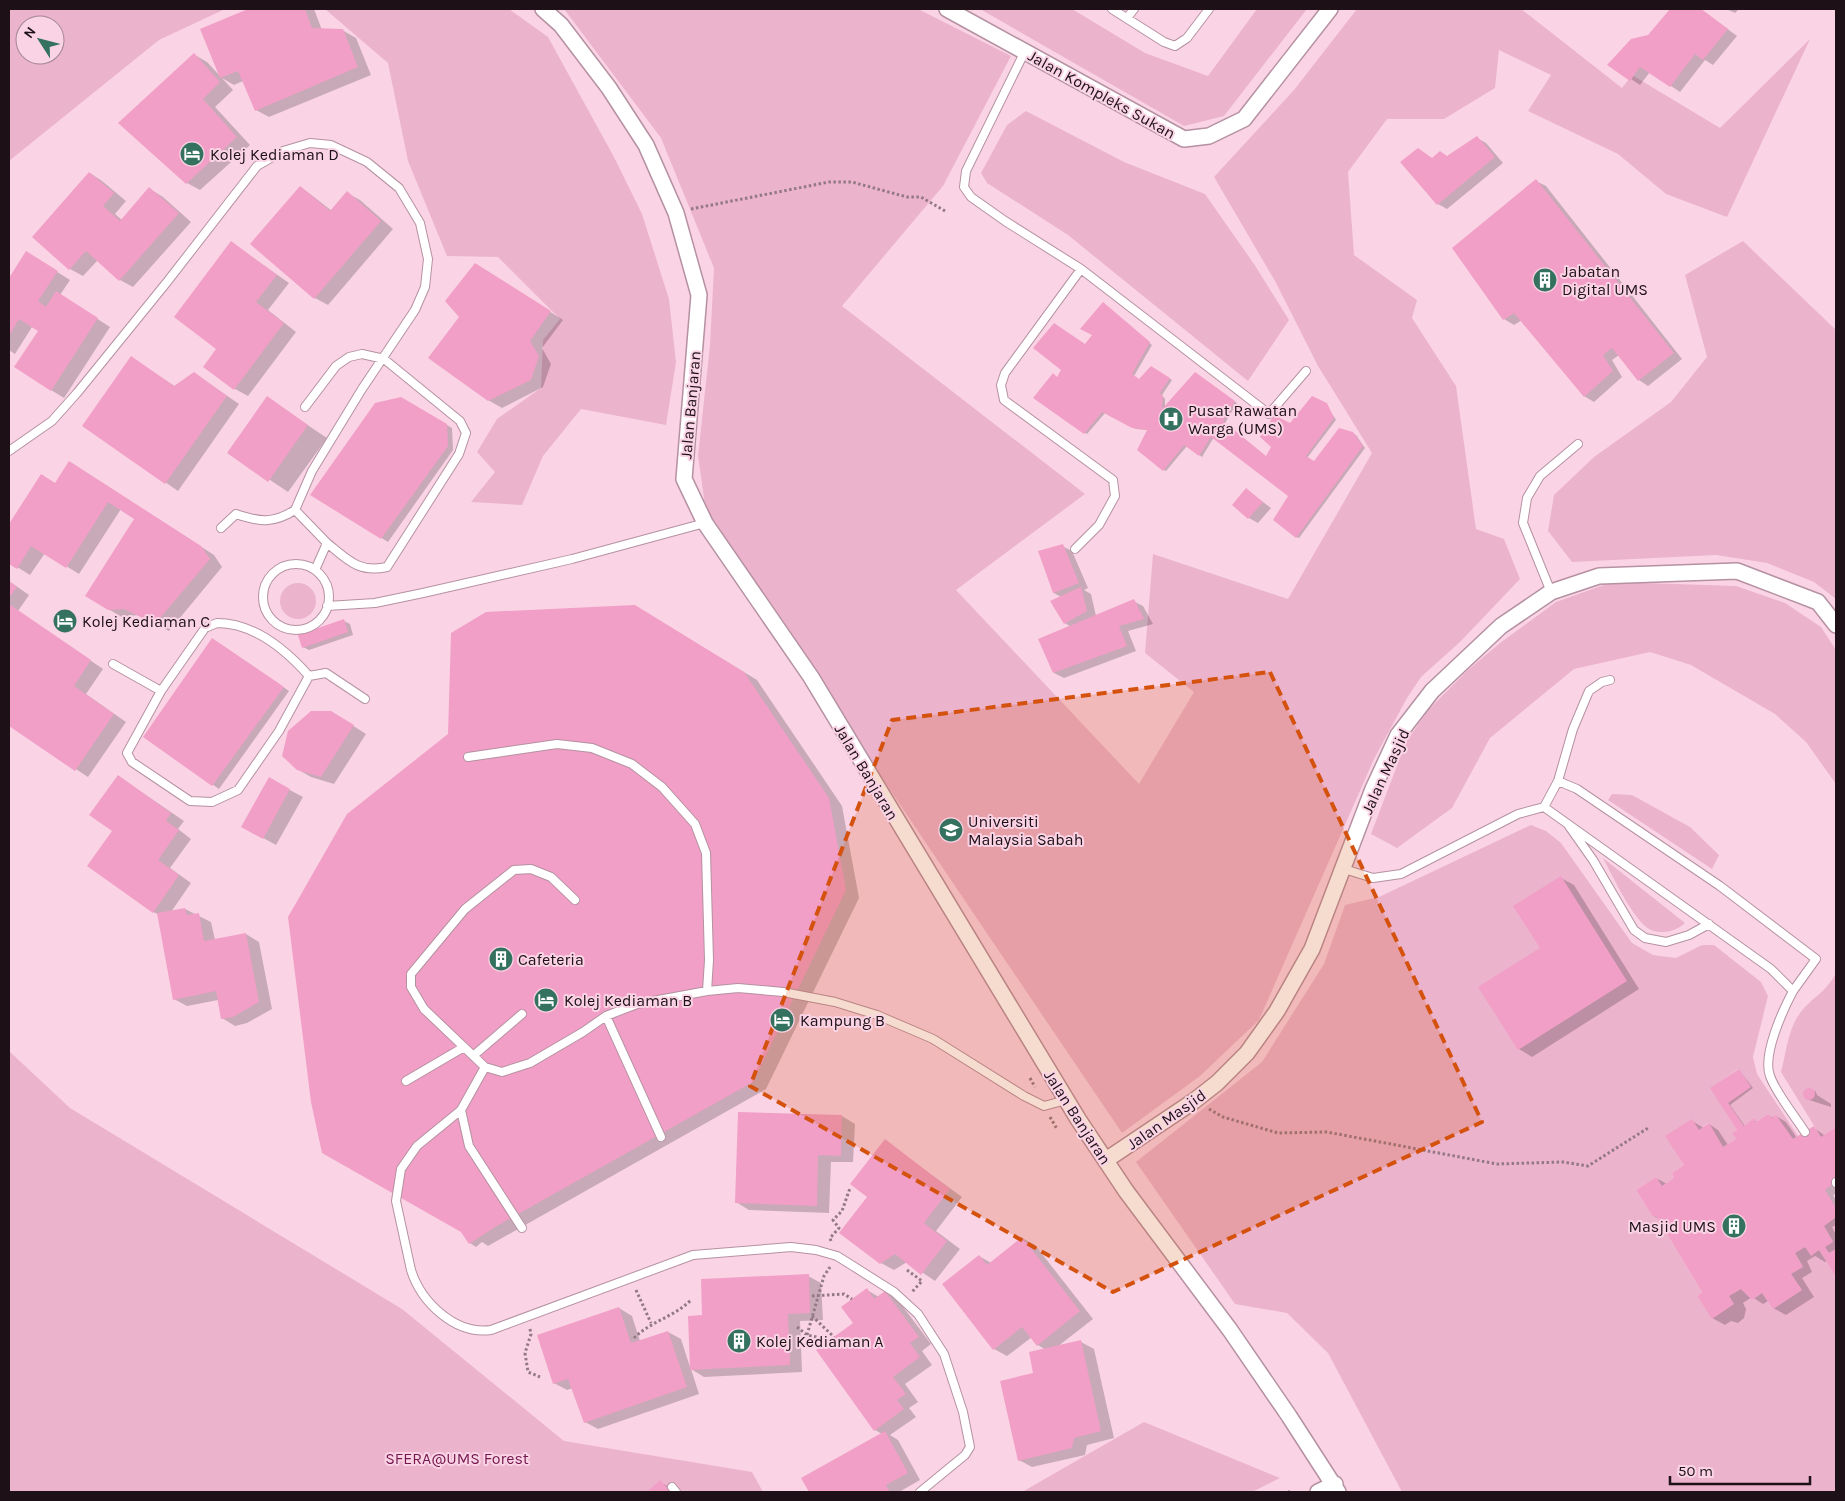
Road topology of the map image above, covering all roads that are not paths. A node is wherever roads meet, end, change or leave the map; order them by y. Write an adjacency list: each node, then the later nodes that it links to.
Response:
1 (543, 9): 16 (street, Jalan Banjaran)
2 (947, 9): 8 (street, Jalan Kompleks Sukan)
3 (1112, 9): 7 (lane)
4 (1134, 9): 7 (lane)
5 (1209, 9): 7 (lane)
6 (1330, 9): 8 (street, Jalan Kompleks Sukan)
7 (1127, 18)
8 (1025, 51): 9 (lane)
9 (1081, 269): 11 (lane); 19 (lane)
10 (384, 359): 12 (lane); 14 (lane); 15 (lane); 18 (lane)
11 (1306, 371)
12 (305, 407)
13 (1578, 444): 21 (lane)
14 (9, 451)
15 (295, 510): 17 (lane); 18 (lane)
16 (705, 523): 22 (lane); 46 (street, Jalan Banjaran)
17 (221, 528)
18 (327, 543): 20 (lane)
19 (1075, 549)
20 (315, 570): 22 (lane); 24 (lane)
21 (1551, 592): 23 (street, Jalan Masjid); 35 (street, Jalan Masjid)
22 (328, 606): 24 (lane)
23 (1836, 625)
24 (279, 626): 25 (lane)
25 (270, 640): 27 (lane); 29 (lane)
26 (113, 664): 29 (lane)
27 (309, 676): 29 (lane); 30 (lane)
28 (1610, 680): 32 (lane)
29 (161, 691)
30 (365, 699)
31 (468, 757): 38 (lane)
32 (1558, 781): 33 (lane); 39 (lane)
33 (1544, 807): 34 (lane); 35 (lane)
34 (1565, 820): 37 (lane); 37 (lane)
35 (1344, 869): 50 (street, Jalan Masjid)
36 (575, 900): 42 (lane)
37 (1709, 924): 39 (lane)
38 (707, 991): 41 (lane); 46 (lane)
39 (1793, 991): 48 (lane)
40 (522, 1014): 43 (lane)
41 (606, 1016): 44 (lane); 49 (lane)
42 (464, 1047): 43 (lane); 45 (lane)
43 (473, 1056): 44 (lane)
44 (486, 1068): 47 (lane)
45 (406, 1081)
46 (1066, 1100): 50 (street, Jalan Banjaran)
47 (461, 1110): 51 (lane); 53 (lane)
48 (1804, 1132)
49 (661, 1137)
50 (1106, 1160): 52 (street, Jalan Banjaran)
51 (522, 1228)
52 (1337, 1488): 54 (street)
53 (920, 1492)
54 (1318, 1492)

